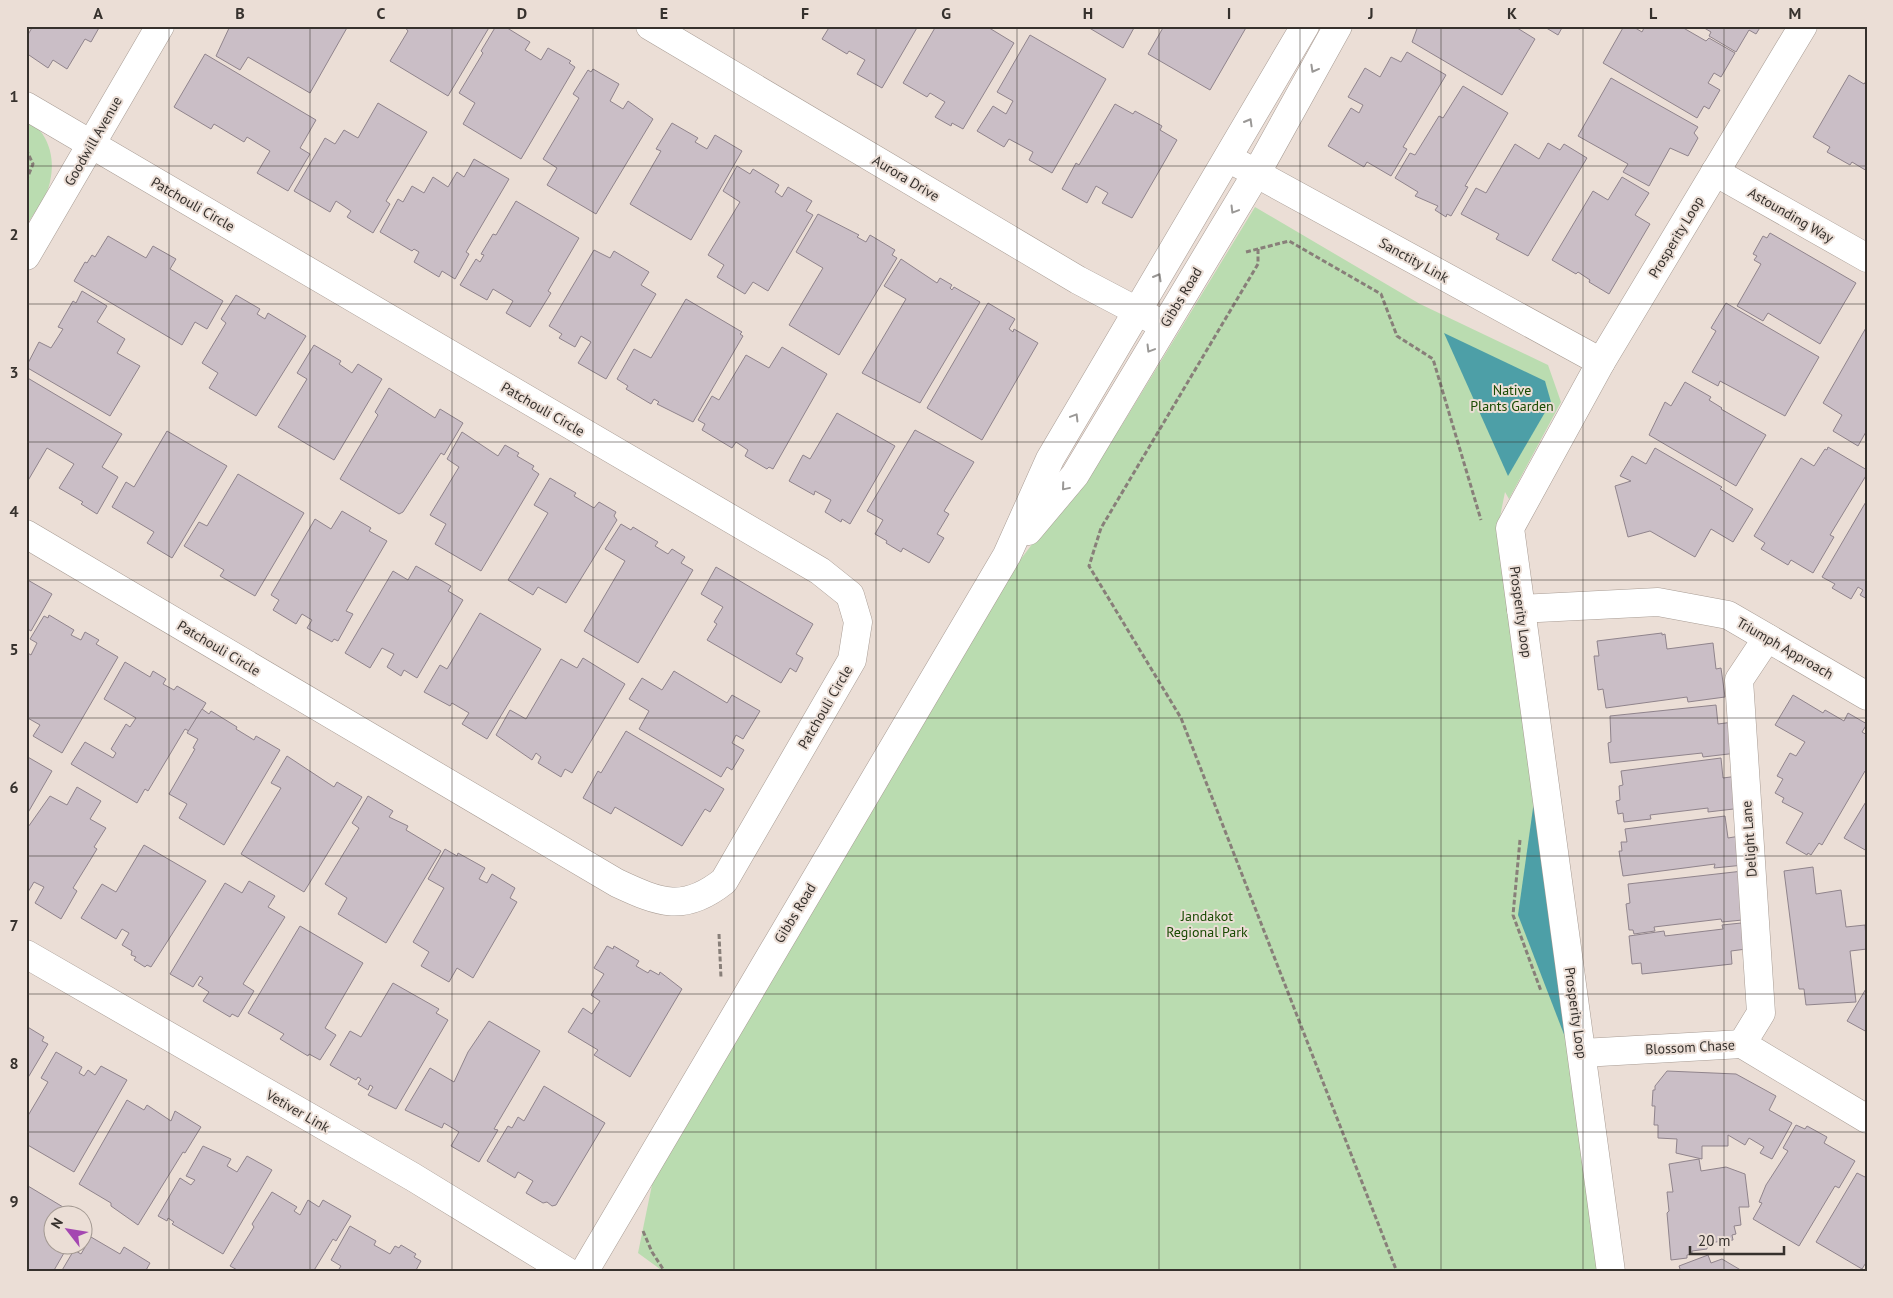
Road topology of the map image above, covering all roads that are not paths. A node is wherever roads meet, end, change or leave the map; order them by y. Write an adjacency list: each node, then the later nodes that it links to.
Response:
1 (160, 26): 7 (street, Goodwill Avenue)
2 (650, 26): 13 (street, Aurora Drive)
3 (1305, 26): 8 (street, Gibbs Road, one-way to 3)
4 (1338, 26): 10 (street, Gibbs Road, one-way to 10)
5 (1803, 26): 9 (street, Prosperity Loop)
6 (26, 106): 7 (street, Patchouli Circle)
7 (91, 143): 11 (street, Goodwill Avenue); 16 (street, Patchouli Circle)
8 (1228, 158): 10 (street, Sanctity Link); 13 (street, Gibbs Road, one-way to 8)
9 (1715, 172): 12 (street, Astounding Way); 15 (street, Prosperity Loop)
10 (1256, 174): 14 (street, Gibbs Road, one-way to 14); 15 (street, Sanctity Link)
11 (26, 256)
12 (1867, 258)
13 (1138, 312): 14 (street, Aurora Drive); 17 (street, Gibbs Road, one-way to 13)
14 (1164, 325): 17 (street, Gibbs Road, one-way to 17)
15 (1601, 362): 18 (street, Prosperity Loop)
16 (26, 534)
17 (1007, 555): 26 (street, Gibbs Road)
18 (1521, 609): 19 (street, Triumph Approach); 23 (street, Prosperity Loop)
19 (1767, 638): 20 (street, Triumph Approach); 22 (street, Delight Lane)
20 (1867, 696)
21 (26, 954): 25 (street, Vetiver Link)
22 (1742, 1044): 23 (street, Blossom Chase); 24 (street, Blossom Chase)
23 (1582, 1053): 27 (street, Prosperity Loop)
24 (1867, 1119)
25 (568, 1272)
26 (584, 1272)
27 (1611, 1272)

